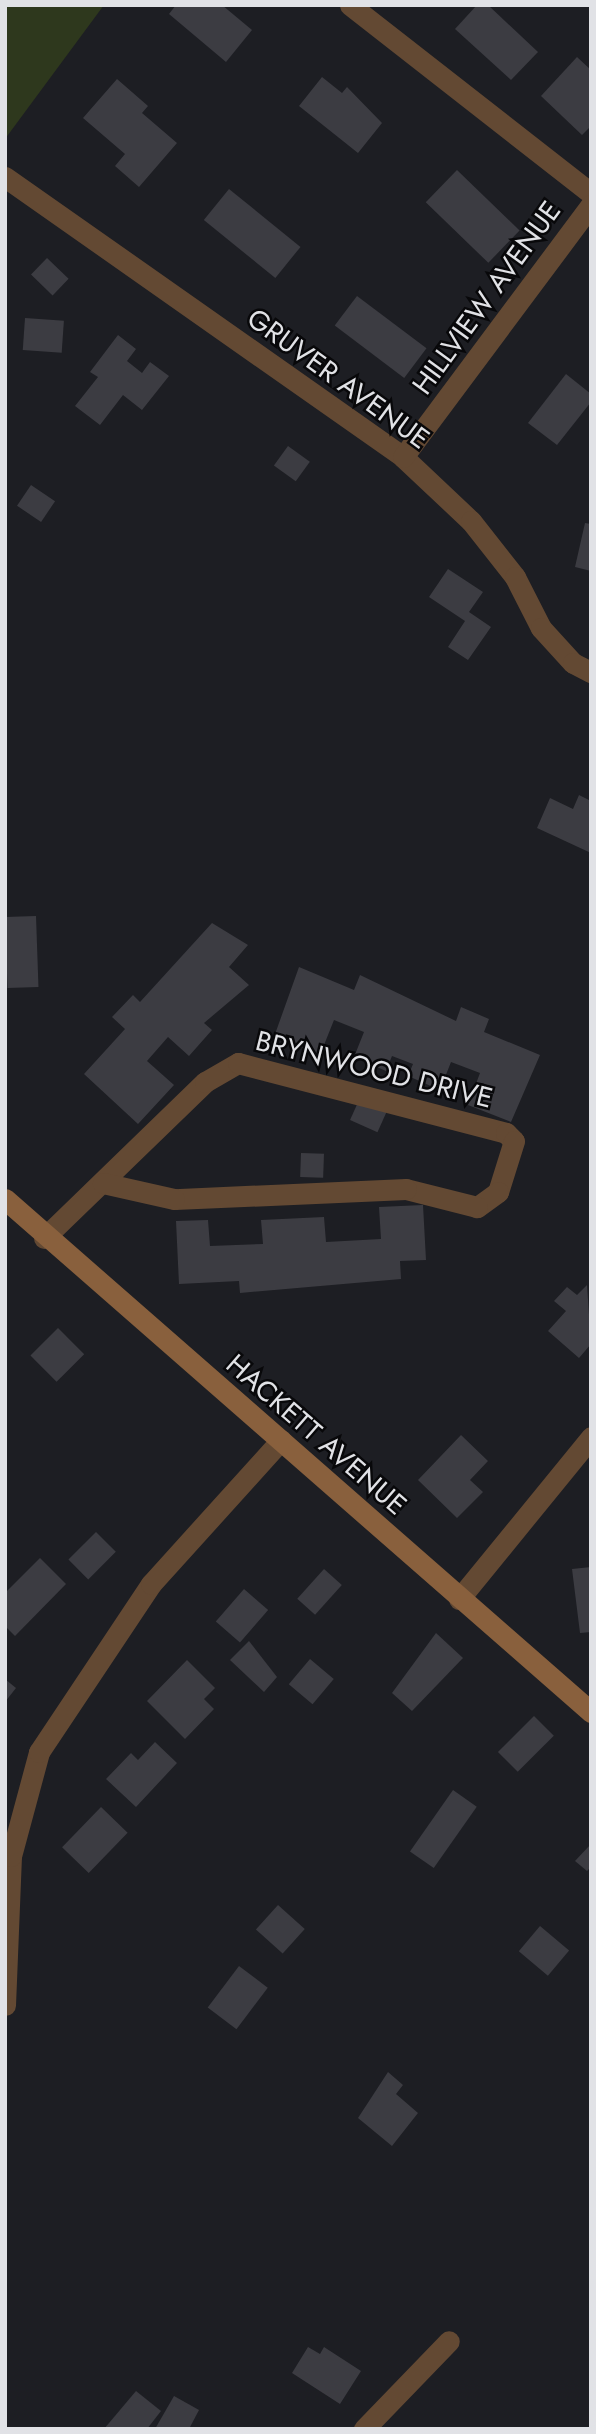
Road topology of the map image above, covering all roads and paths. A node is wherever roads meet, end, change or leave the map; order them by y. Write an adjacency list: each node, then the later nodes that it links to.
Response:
1 (350, 5): 3 (street)
2 (5, 177): 5 (street, GRUVER AVENUE)
3 (591, 193)
4 (591, 205): 5 (street, HILLVIEW AVENUE)
5 (402, 457): 6 (street, GRUVER AVENUE)
6 (591, 672)
7 (103, 1183): 7 (street, BRYNWOOD DRIVE); 9 (street, BRYNWOOD DRIVE)
8 (5, 1199): 9 (main road, HACKETT AVENUE)
9 (44, 1238): 11 (main road, HACKETT AVENUE)
10 (591, 1437): 12 (street)
11 (281, 1440): 12 (main road, HACKETT AVENUE); 14 (street)
12 (459, 1599): 13 (main road, HACKETT AVENUE)
13 (591, 1712)
14 (5, 2005)
15 (449, 2341): 16 (street)
16 (364, 2429)

